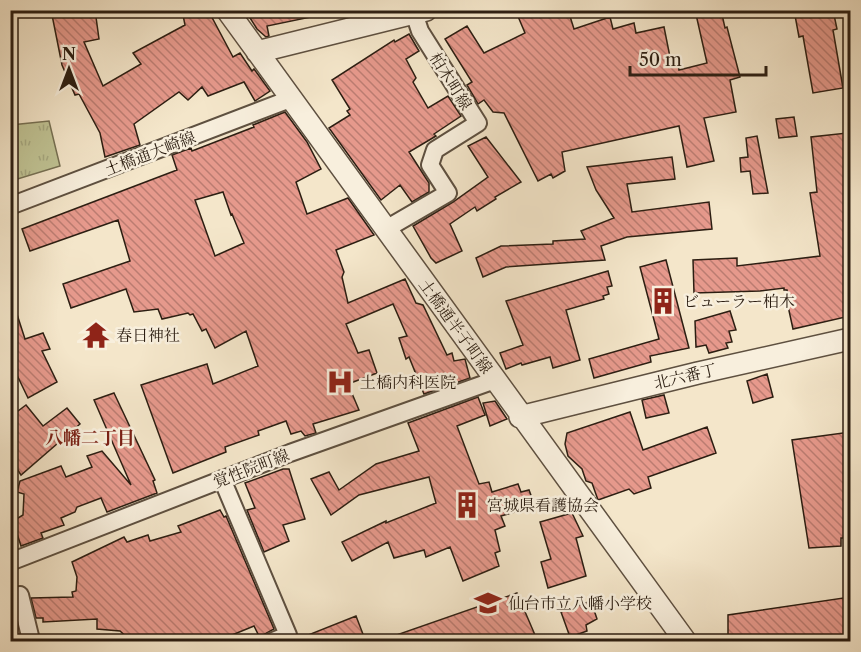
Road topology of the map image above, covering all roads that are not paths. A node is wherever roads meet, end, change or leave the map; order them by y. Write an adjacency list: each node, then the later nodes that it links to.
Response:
1 (226, 10): 3 (street, 土橋通半子町線)
2 (420, 12): 3 (street); 6 (street, 柏木町線)
3 (257, 52): 4 (street, 土橋通半子町線)
4 (290, 99): 5 (street, 土橋通大崎線); 6 (street, 土橋通半子町線)
5 (10, 206)
6 (386, 229): 8 (street, 土橋通半子町線)
7 (850, 339): 9 (street, 北六番丁)
8 (495, 381): 9 (street, 土橋通半子町線); 10 (street, 覚性院町線)
9 (520, 417): 15 (street, 土橋通半子町線)
10 (222, 479): 11 (street, 覚性院町線); 14 (street)
11 (10, 562)
12 (20, 595): 13 (street)
13 (34, 642)
14 (271, 642)
15 (686, 642)

